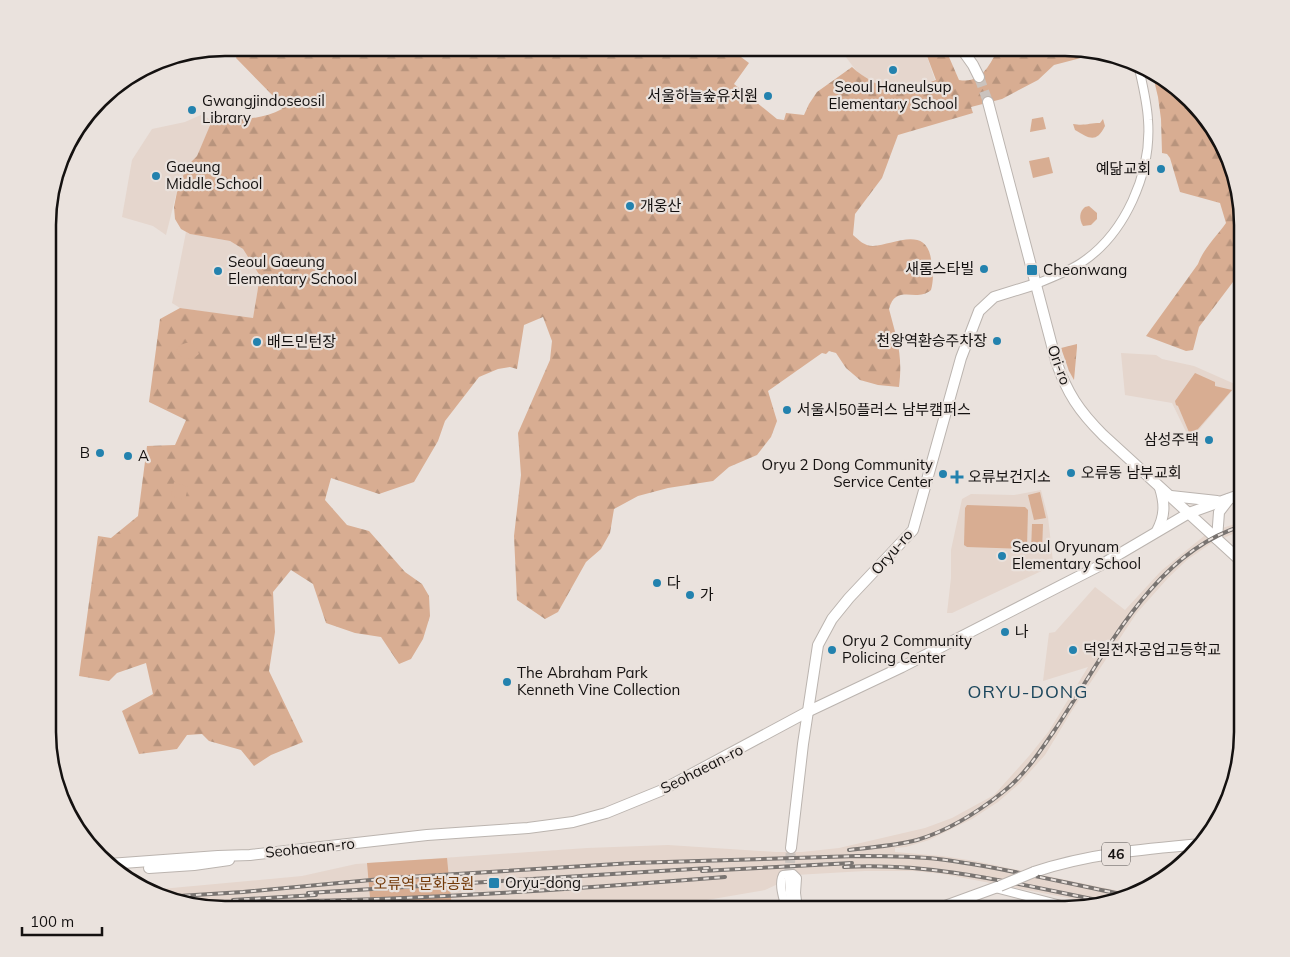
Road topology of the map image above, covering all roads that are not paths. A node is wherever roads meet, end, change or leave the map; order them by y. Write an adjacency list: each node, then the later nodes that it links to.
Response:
1 (968, 57): 3 (main road)
2 (1140, 75): 5 (street)
3 (979, 77)
4 (988, 102): 5 (main road, Ori-ro)
5 (1036, 284): 6 (main road, Ori-ro); 14 (main road, Oryu-ro)
6 (1160, 487): 7 (main road, Ori-ro); 11 (main road)
7 (1171, 496): 9 (main road); 10 (main road, Ori-ro)
8 (1233, 497): 9 (main road, Seohaean-ro)
9 (1225, 500): 10 (main road, Seohaean-ro); 12 (main road)
10 (1189, 513): 11 (main road, Seohaean-ro); 12 (main road, Ori-ro)
11 (1157, 532): 14 (main road, Seohaean-ro)
12 (1217, 539): 13 (main road, Ori-ro)
13 (1233, 554)
14 (809, 711): 16 (main road, Oryu-ro); 17 (main road, Seohaean-ro)
15 (1190, 845): 21 (main road, 46, bridge)
16 (791, 848)
17 (250, 855): 18 (main road, Seohaean-ro); 19 (main road)
18 (119, 863)
19 (126, 868)
20 (789, 878): 23 (street)
21 (998, 887): 25 (main road, 46); 26 (street)
22 (784, 901): 24 (street)
23 (790, 901)
24 (797, 901)
25 (961, 901)
26 (1048, 901)

